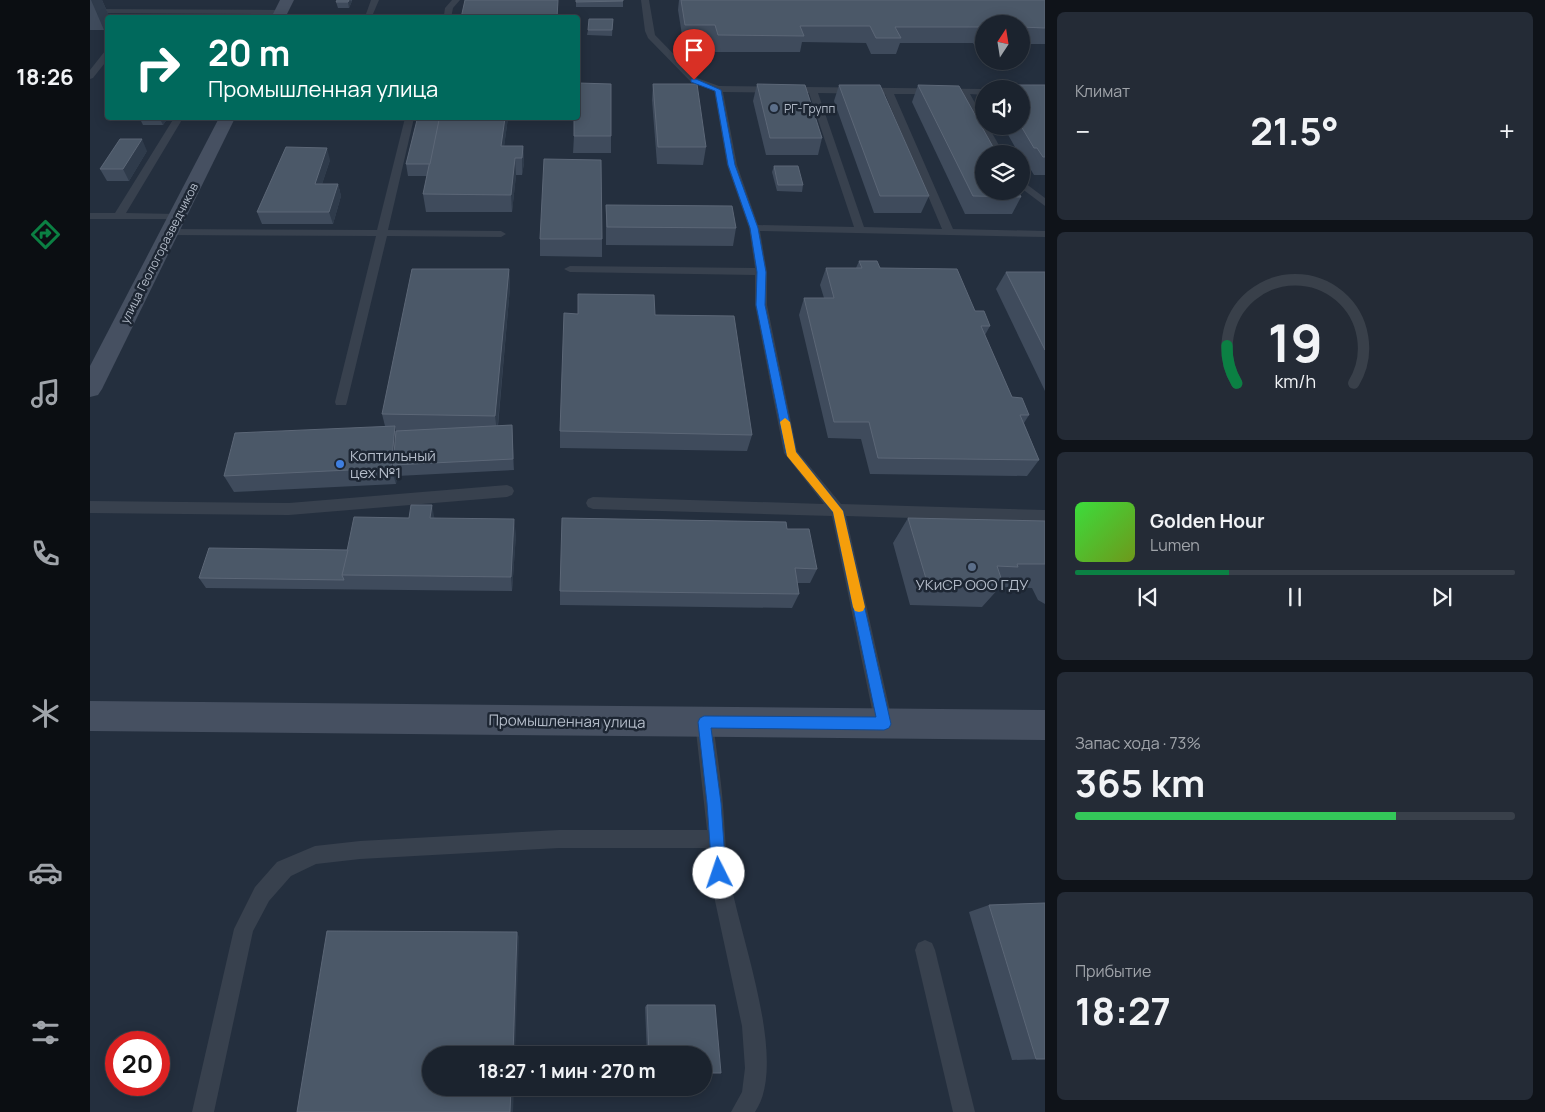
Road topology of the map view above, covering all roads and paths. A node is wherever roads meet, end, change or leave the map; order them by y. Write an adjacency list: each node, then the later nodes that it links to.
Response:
1 (140, 0): 7 (lane)
2 (456, 0): 8 (lane)
3 (645, 0): 13 (lane)
4 (373, 4): 8 (lane)
5 (90, 11): 7 (lane)
6 (281, 11): 7 (lane); 9 (lane)
7 (135, 13)
8 (447, 14): 10 (lane)
9 (324, 15)
10 (421, 15)
11 (105, 57): 12 (lane)
12 (90, 76)
13 (718, 90): 14 (lane); 27 (lane)
14 (814, 90): 15 (lane); 28 (lane)
15 (888, 91): 16 (lane); 29 (lane)
16 (964, 92): 17 (lane); 21 (lane)
17 (975, 92)
18 (177, 120): 25 (lane)
19 (226, 120): 26 (main road, улица Геологоразведчиков)
20 (409, 120): 30 (lane)
21 (994, 145)
22 (1030, 190): 23 (lane)
23 (1045, 203)
24 (90, 216): 25 (lane)
25 (118, 216): 26 (lane)
26 (173, 224): 30 (lane); 35 (main road, улица Геологоразведчиков)
27 (754, 228): 28 (lane); 34 (lane)
28 (860, 230): 29 (lane)
29 (949, 232): 32 (lane)
30 (382, 233): 31 (lane); 36 (lane)
31 (500, 234)
32 (1045, 234)
33 (570, 269): 34 (lane)
34 (762, 272): 40 (lane)
35 (90, 389)
36 (341, 402)
37 (507, 491): 39 (lane)
38 (593, 503): 40 (lane)
39 (90, 507)
40 (838, 511): 41 (lane); 44 (lane)
41 (1045, 516)
42 (90, 716): 43 (main road, Промышленная улица)
43 (704, 722): 44 (main road, Промышленная улица); 46 (lane)
44 (884, 724): 45 (main road, Промышленная улица)
45 (1045, 725)
46 (716, 839): 48 (lane); 49 (lane)
47 (925, 950): 50 (lane)
48 (203, 1112)
49 (742, 1112)
50 (964, 1112)

